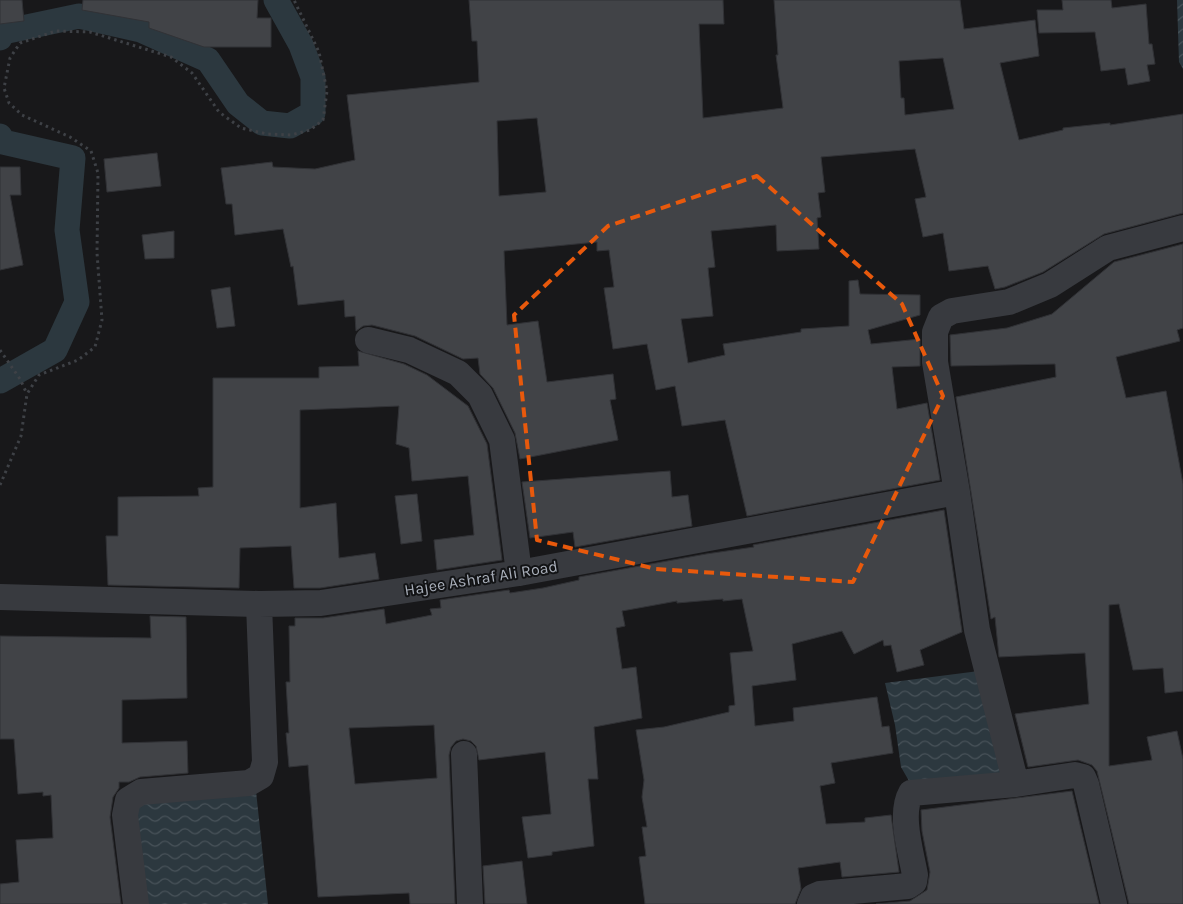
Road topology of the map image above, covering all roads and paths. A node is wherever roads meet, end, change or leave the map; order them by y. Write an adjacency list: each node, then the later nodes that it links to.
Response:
1 (294, 0): 5 (path)
2 (1183, 228): 7 (street)
3 (368, 340): 8 (street)
4 (0, 350): 5 (path)
5 (27, 394): 6 (path)
6 (0, 485)
7 (957, 492): 8 (street, Hajee Ashraf Ali Road); 12 (street)
8 (519, 573): 10 (street, Hajee Ashraf Ali Road)
9 (0, 597): 10 (street, Hajee Ashraf Ali Road)
10 (259, 604): 13 (street)
11 (464, 754): 14 (street)
12 (1016, 784): 15 (street); 16 (street)
13 (136, 904)
14 (470, 904)
15 (810, 904)
16 (1114, 904)

